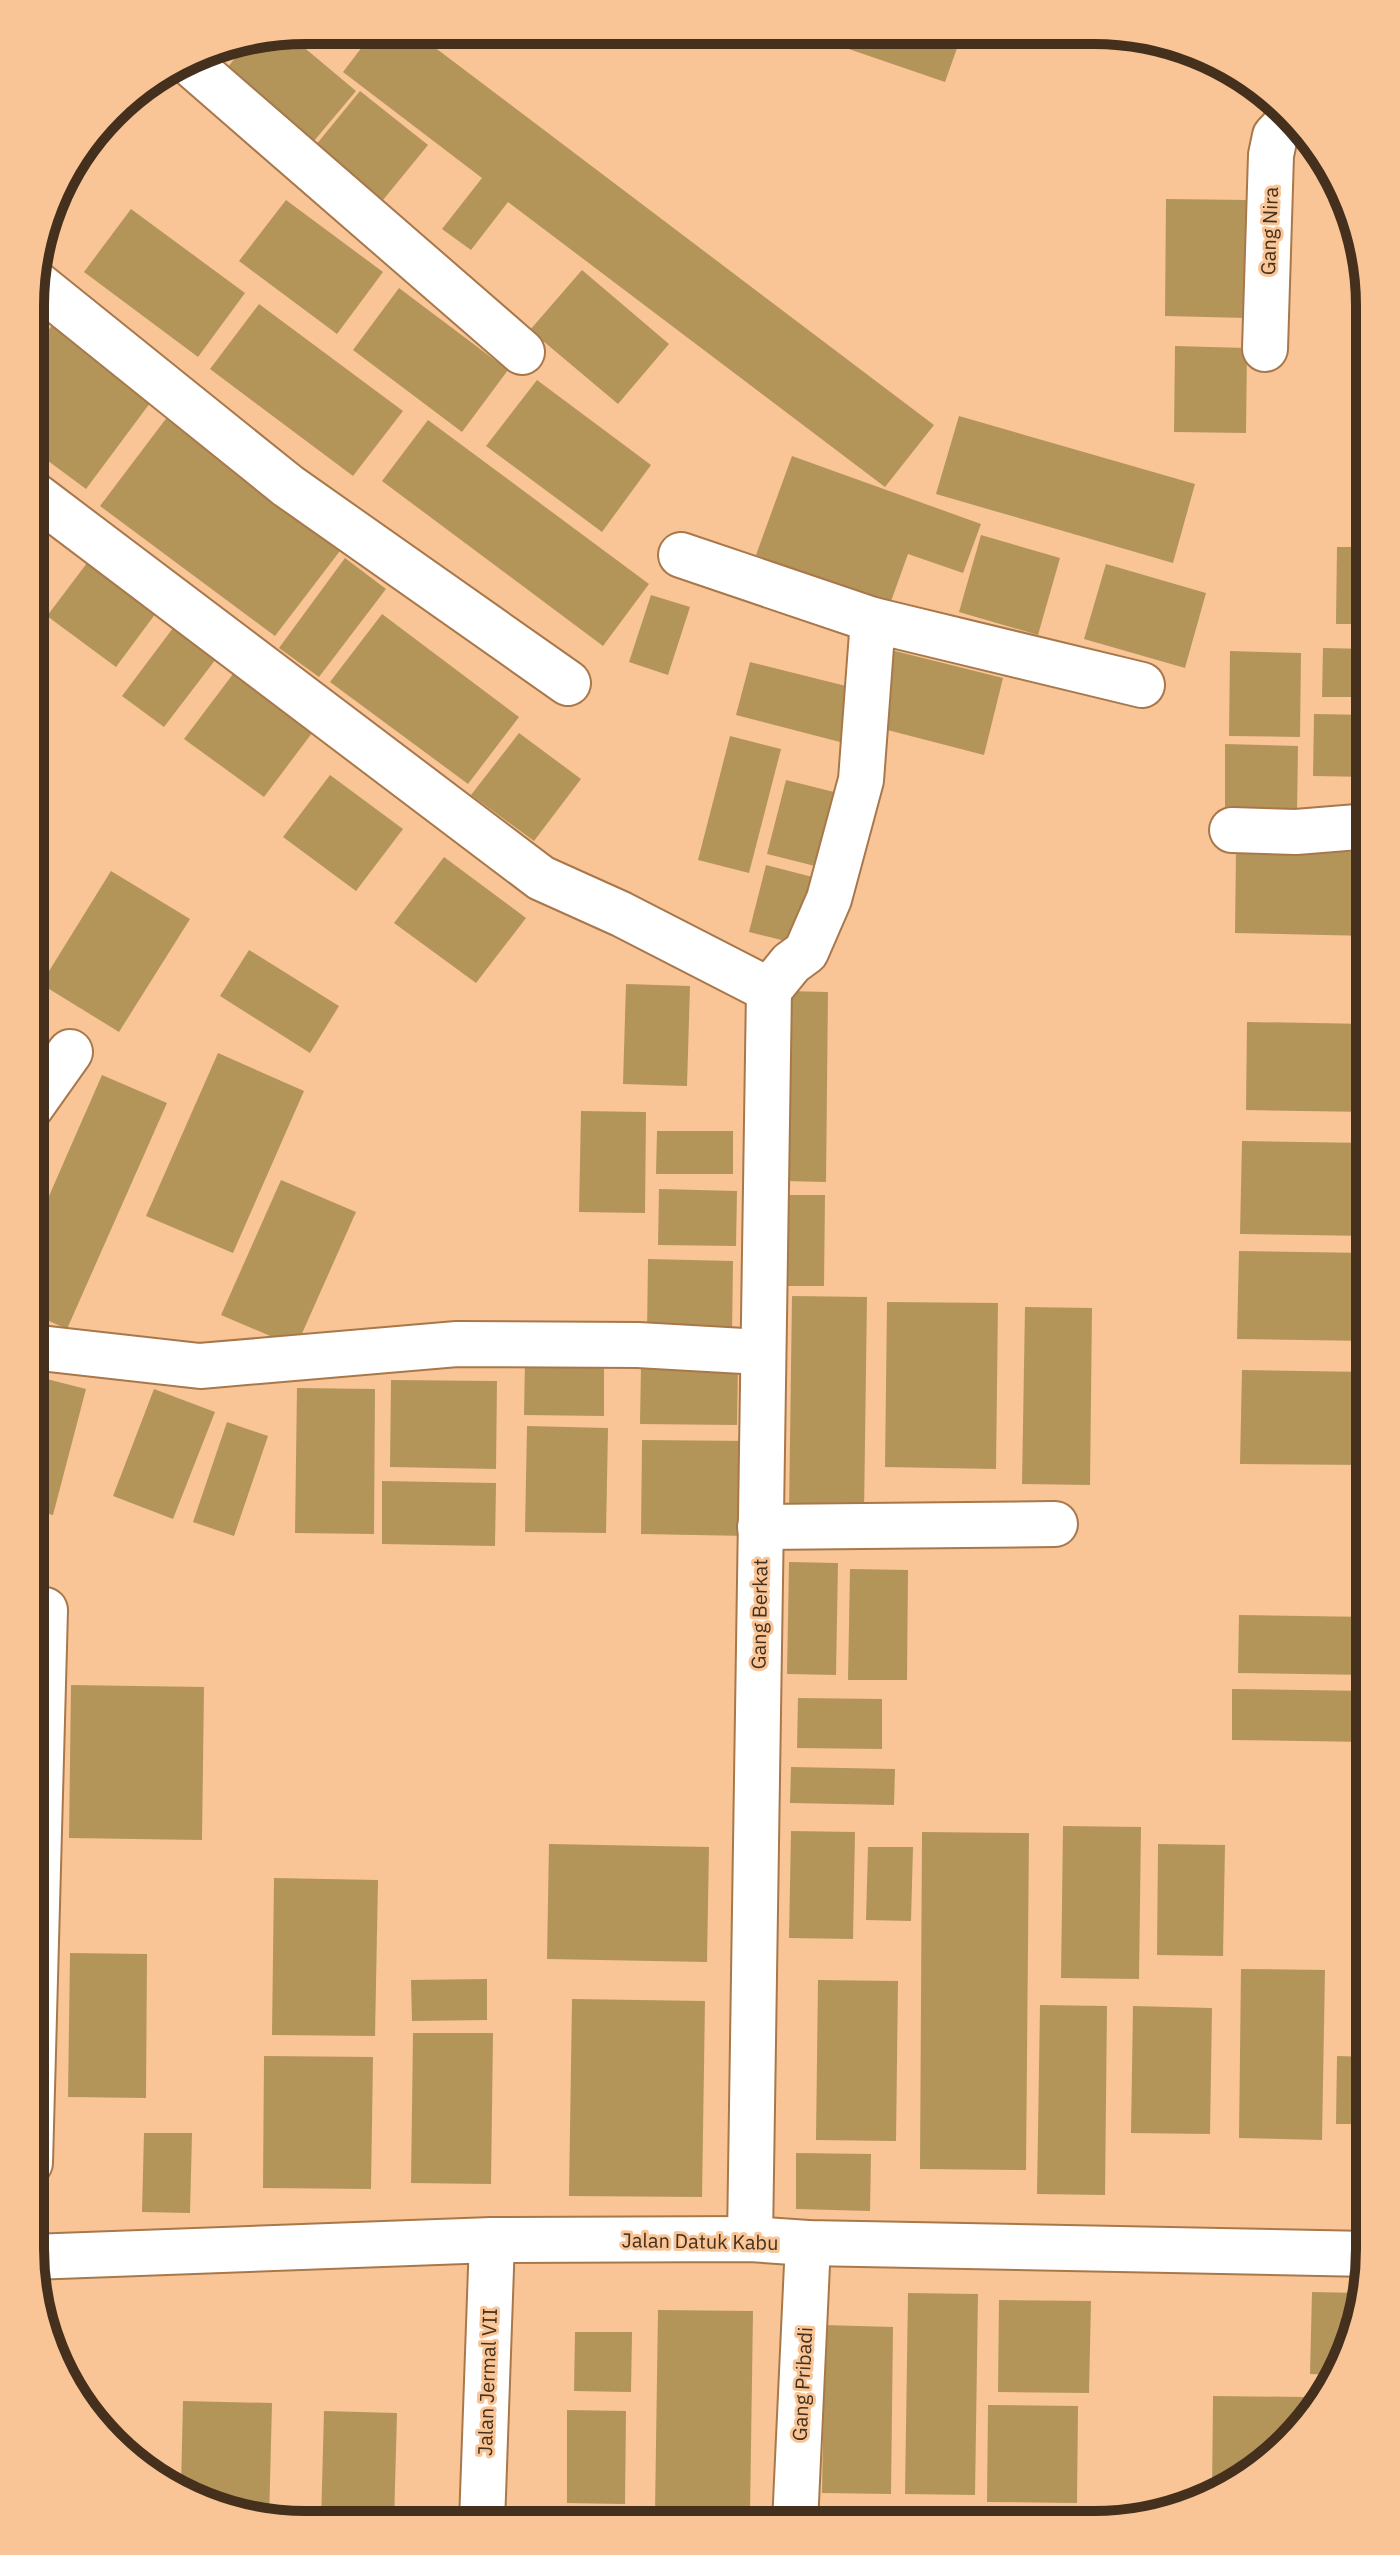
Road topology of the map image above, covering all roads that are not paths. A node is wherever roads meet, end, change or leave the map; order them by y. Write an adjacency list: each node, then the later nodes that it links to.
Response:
1 (196, 69): 5 (street)
2 (1284, 126): 4 (street, Gang Nira)
3 (45, 290): 9 (street)
4 (1265, 349)
5 (522, 352)
6 (44, 502): 13 (street)
7 (681, 555): 8 (street)
8 (873, 620): 10 (street); 13 (street)
9 (568, 683)
10 (1142, 685)
11 (1356, 827): 12 (street)
12 (1232, 830)
13 (769, 990): 17 (street, Gang Berkat)
14 (70, 1052): 15 (street)
15 (44, 1089)
16 (44, 1348): 17 (street)
17 (761, 1352): 19 (street, Gang Berkat)
18 (1055, 1524): 19 (street)
19 (760, 1527): 22 (street, Gang Berkat)
20 (45, 1610): 21 (street)
21 (44, 1647)
22 (750, 2239): 23 (street, Jalan Datuk Kabu); 24 (street, Jalan Datuk Kabu)
23 (492, 2240): 26 (street, Jalan Datuk Kabu); 27 (street, Jalan Jermal VII)
24 (808, 2243): 25 (street, Jalan Datuk Kabu); 28 (street, Gang Pribadi)
25 (1355, 2254)
26 (44, 2257)
27 (482, 2511)
28 (796, 2511)

